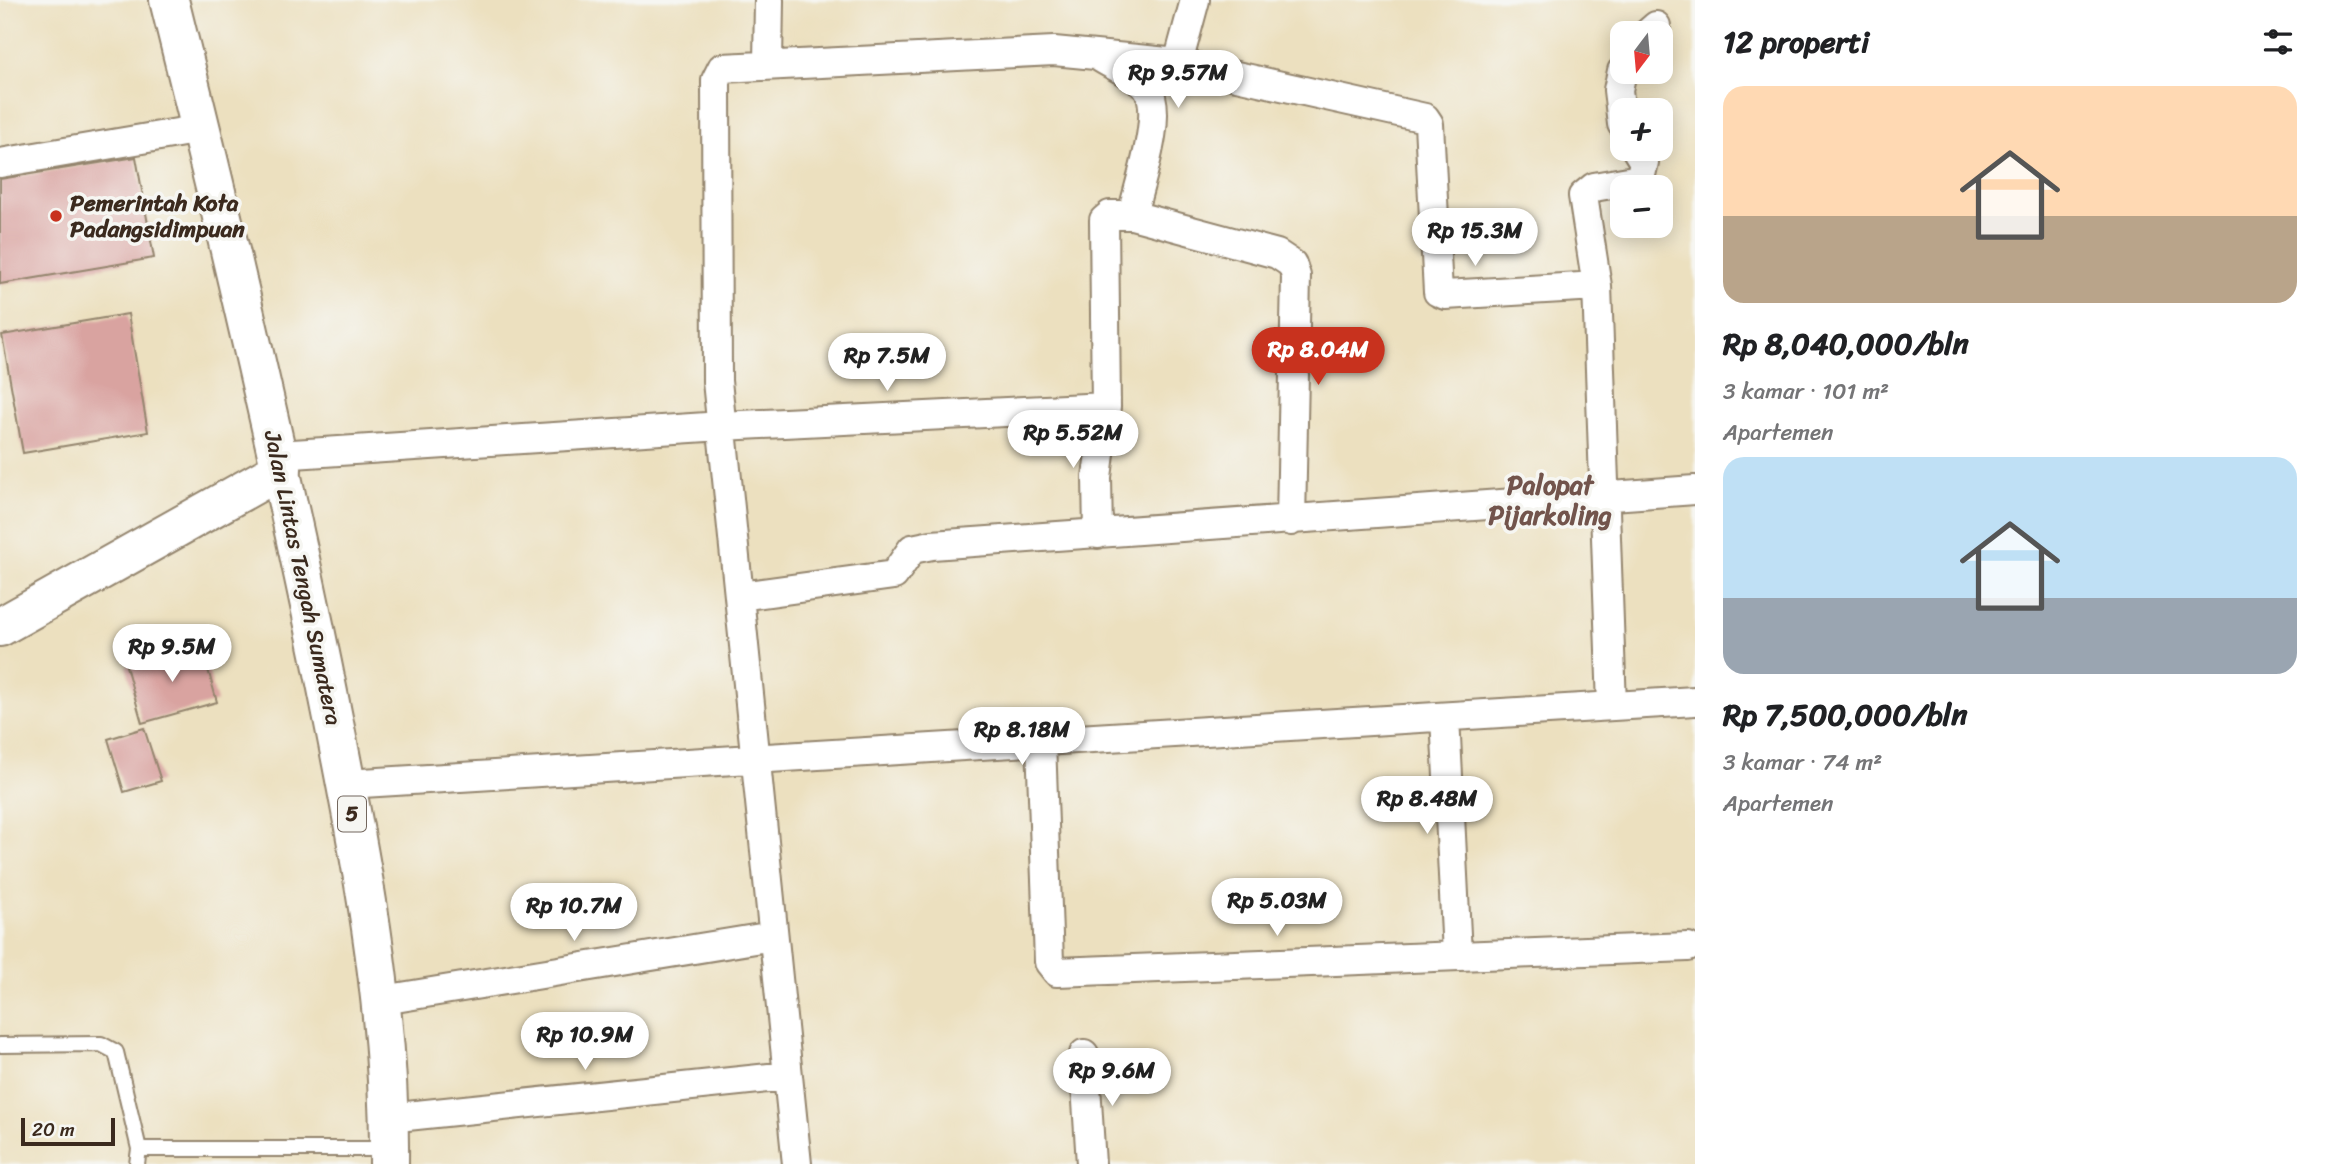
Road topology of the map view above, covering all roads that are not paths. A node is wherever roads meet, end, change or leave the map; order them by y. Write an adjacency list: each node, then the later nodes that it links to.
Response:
1 (169, 0): 7 (main road, Jalan Lintas Tengah Sumatera / 5)
2 (769, 0): 5 (street)
3 (1195, 0): 6 (street)
4 (1093, 54): 5 (street); 6 (street); 10 (street)
5 (768, 63): 13 (street)
6 (1178, 63): 11 (street)
7 (201, 129): 9 (street); 14 (main road, Jalan Lintas Tengah Sumatera / 5)
8 (1643, 161): 11 (street)
9 (0, 163)
10 (1132, 215): 12 (street); 17 (street)
11 (1597, 286): 16 (street)
12 (1106, 407): 13 (street); 18 (street)
13 (722, 426): 14 (street); 19 (street)
14 (280, 462): 20 (main road); 26 (main road, Jalan Lintas Tengah Sumatera / 5)
15 (1695, 490): 16 (street)
16 (1605, 498): 17 (street); 22 (street)
17 (1291, 521): 18 (street)
18 (1098, 534): 19 (street)
19 (740, 596): 25 (street)
20 (0, 627)
21 (1695, 701): 22 (street)
22 (1612, 706): 23 (street)
23 (1446, 717): 24 (street); 29 (street)
24 (1041, 742): 25 (street); 29 (street)
25 (756, 759): 26 (street); 27 (street)
26 (346, 784): 30 (main road, Jalan Lintas Tengah Sumatera / 5)
27 (773, 936): 30 (street); 33 (street)
28 (1688, 947): 29 (street)
29 (1457, 954)
30 (383, 1000): 34 (main road, Jalan Lintas Tengah Sumatera / 5)
31 (0, 1045): 35 (lane)
32 (1084, 1055): 38 (street)
33 (787, 1076): 34 (street); 37 (street)
34 (389, 1144): 35 (lane)
35 (139, 1149): 36 (lane)
36 (137, 1164)
37 (797, 1164)
38 (1091, 1164)

